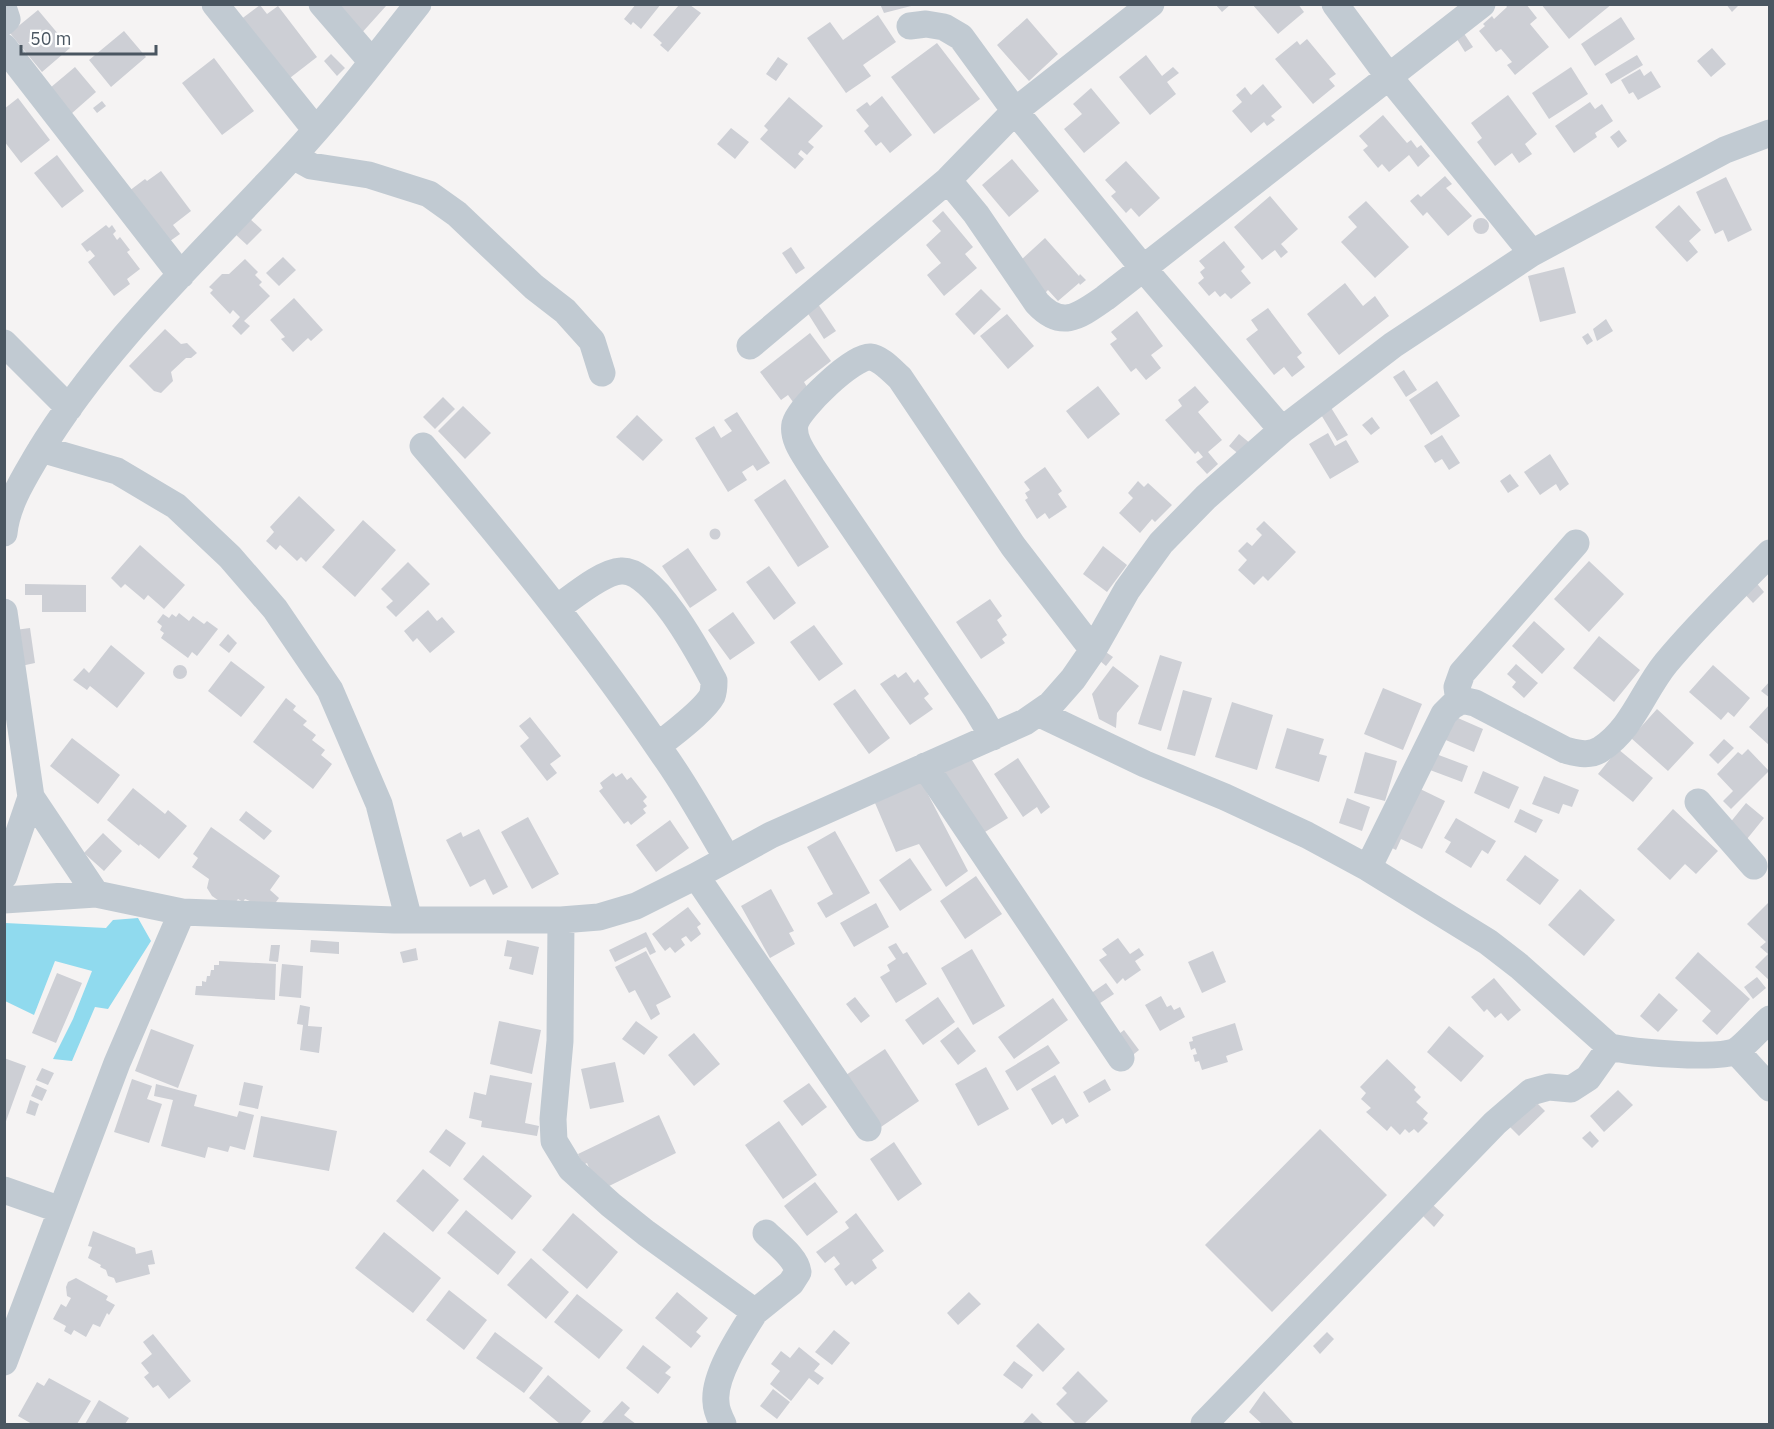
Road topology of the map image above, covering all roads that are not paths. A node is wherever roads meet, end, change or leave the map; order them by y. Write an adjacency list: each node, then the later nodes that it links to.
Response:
1 (215, 4): 14 (street)
2 (322, 4): 11 (street)
3 (418, 4): 11 (street)
4 (1151, 4): 13 (street)
5 (1335, 4): 12 (street)
6 (1482, 4): 12 (street)
7 (4, 10): 8 (street)
8 (4, 22)
9 (910, 26): 13 (street)
10 (4, 47): 20 (street)
11 (372, 62): 14 (street)
12 (1389, 77): 18 (street); 19 (street)
13 (1015, 111): 17 (street); 19 (street)
14 (315, 129): 16 (street)
15 (1770, 134): 18 (street)
16 (293, 156): 20 (street); 23 (street)
17 (948, 180): 19 (street); 22 (street)
18 (1532, 253): 25 (street)
19 (1143, 268): 25 (street)
20 (181, 275): 24 (street)
21 (4, 343): 24 (street)
22 (750, 346)
23 (602, 373)
24 (69, 408): 27 (street)
25 (1282, 430): 33 (street)
26 (423, 446): 31 (street)
27 (41, 449): 28 (street); 49 (street)
28 (4, 532)
29 (1576, 543): 34 (street)
30 (1770, 553): 34 (street)
31 (557, 608): 37 (street); 37 (street)
32 (4, 612): 39 (street)
33 (1093, 650): 35 (street); 36 (street)
34 (1460, 702): 43 (street)
35 (1038, 713): 36 (street); 43 (street)
36 (993, 737): 38 (street)
37 (658, 746): 41 (street)
38 (925, 766): 41 (street); 54 (street)
39 (31, 797): 44 (street); 46 (street)
40 (1698, 802): 42 (street)
41 (727, 858): 45 (street)
42 (1764, 866)
43 (1368, 868): 52 (street)
44 (4, 876)
45 (696, 876): 50 (street); 56 (street)
46 (96, 894): 47 (street); 48 (street)
47 (4, 900)
48 (182, 912): 49 (street); 58 (street)
49 (409, 920): 50 (street)
50 (561, 920): 60 (street)
51 (1770, 1019): 53 (street)
52 (1610, 1047): 53 (street); 63 (street)
53 (1736, 1051): 55 (street)
54 (1121, 1058)
55 (1770, 1088)
56 (868, 1128)
57 (4, 1190): 58 (street)
58 (61, 1210): 61 (street)
59 (766, 1233): 60 (street)
60 (755, 1312): 62 (street)
61 (4, 1362)
62 (723, 1425)
63 (1204, 1425)

